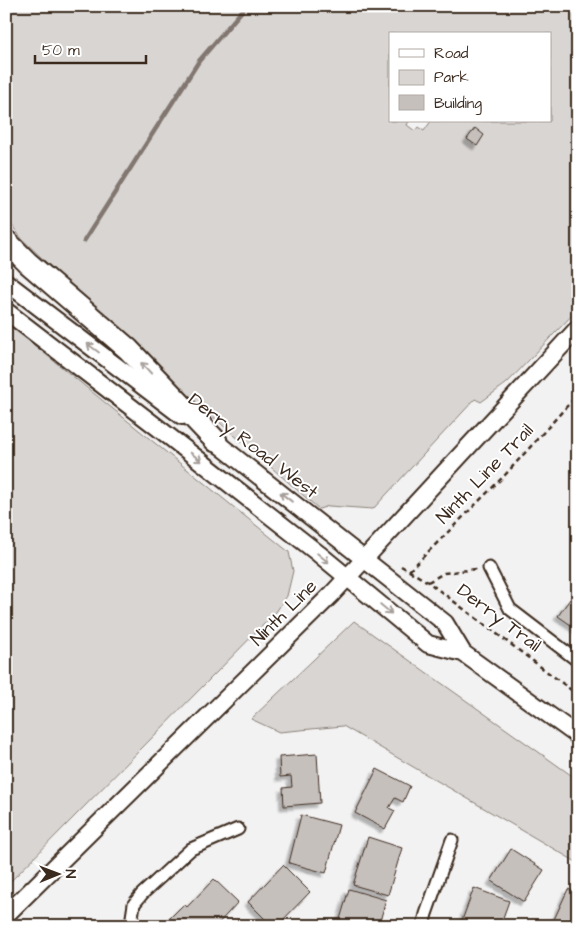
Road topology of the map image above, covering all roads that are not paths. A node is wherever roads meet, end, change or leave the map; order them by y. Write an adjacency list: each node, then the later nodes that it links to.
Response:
1 (6, 241): 5 (highway, one-way to 1)
2 (6, 282): 5 (main road, Derry Road West, one-way to 2)
3 (6, 311): 8 (main road, Derry Road West, one-way to 8)
4 (578, 328): 6 (main road, Ninth Line)
5 (216, 442): 6 (main road, Derry Road West, one-way to 5)
6 (364, 560): 8 (main road, Ninth Line); 9 (main road, Derry Road West)
7 (490, 568): 10 (street)
8 (348, 578): 9 (main road, Derry Road West, one-way to 9); 14 (main road, Ninth Line)
9 (463, 653): 11 (main road, Derry Road West)
10 (578, 661)
11 (578, 736)
12 (238, 829): 15 (street)
13 (452, 840): 16 (street)
14 (6, 915)
15 (133, 926)
16 (423, 926)

